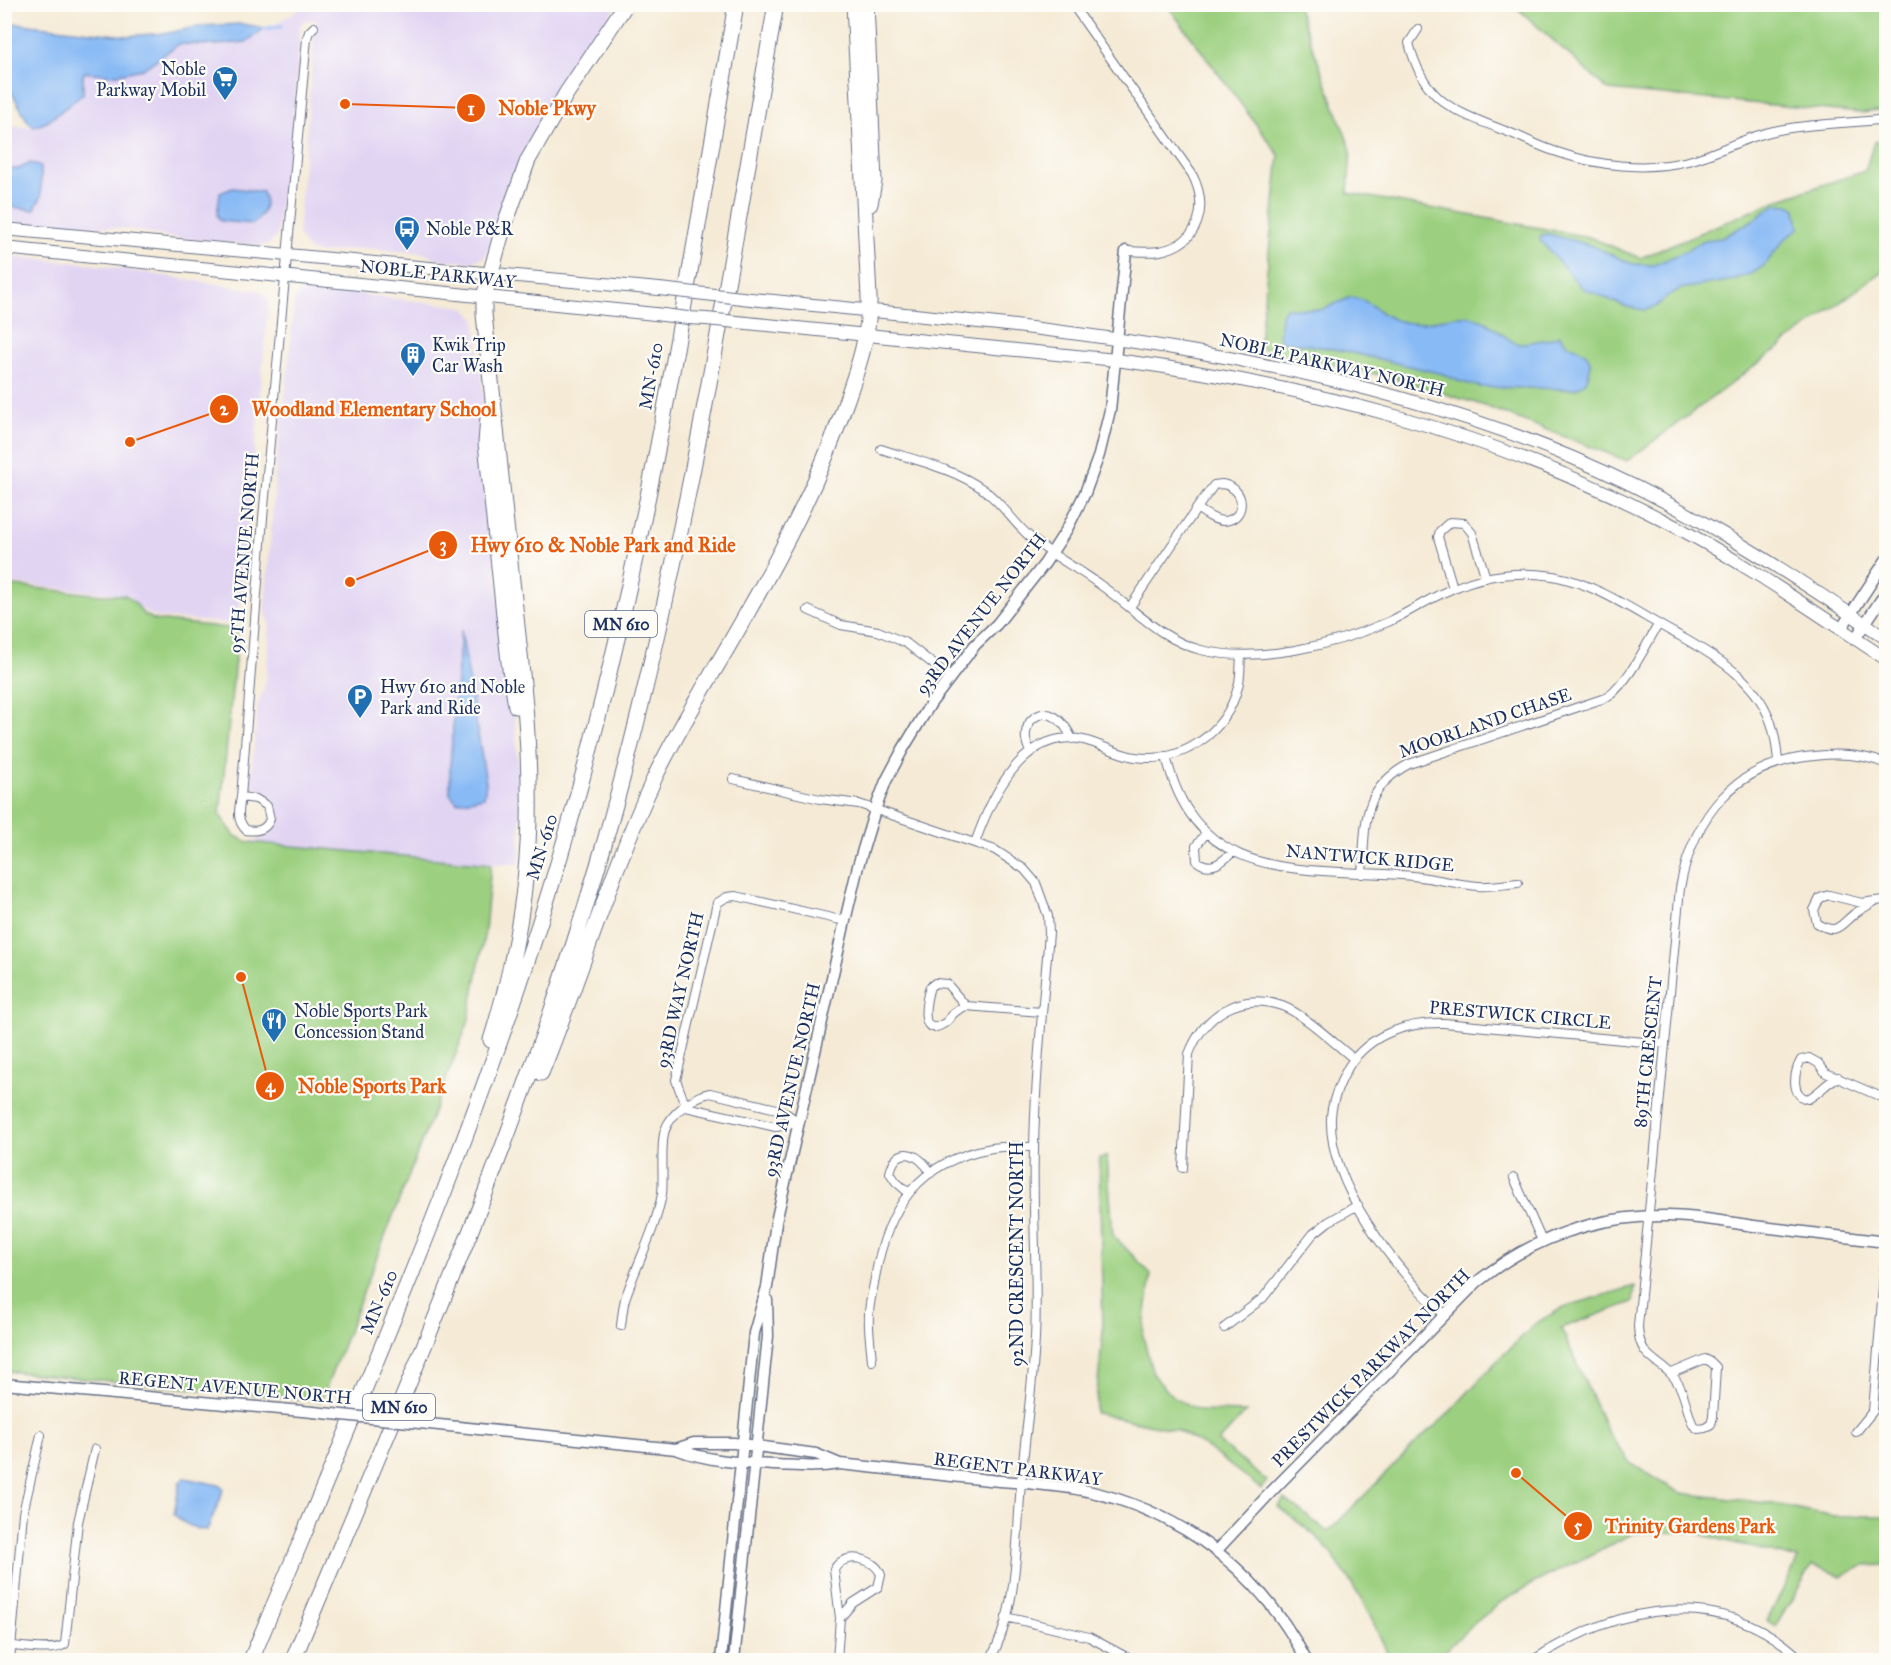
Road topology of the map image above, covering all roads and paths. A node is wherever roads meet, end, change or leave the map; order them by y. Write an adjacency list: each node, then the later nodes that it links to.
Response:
1 (626, 4): 15 (highway)
2 (736, 4): 73 (highway, MN-610 / MN 610)
3 (776, 4): 66 (highway, MN 610)
4 (854, 4): 10 (highway)
5 (866, 4): 10 (highway)
6 (1072, 4): 13 (street, 93RD AVENUE NORTH)
7 (314, 27): 14 (street, 95TH AVENUE NORTH)
8 (1418, 29): 9 (street)
9 (1887, 119)
10 (866, 225): 19 (highway)
11 (4, 229): 14 (main road, NOBLE PARKWAY)
12 (4, 249): 16 (main road, NOBLE PARKWAY)
13 (1126, 251): 21 (street, 93RD AVENUE NORTH)
14 (287, 256): 15 (main road, NOBLE PARKWAY); 16 (street, 95TH AVENUE NORTH)
15 (491, 273): 17 (highway); 18 (main road, NOBLE PARKWAY, bridge)
16 (285, 276): 17 (main road, NOBLE PARKWAY); 47 (street, 95TH AVENUE NORTH)
17 (484, 297): 20 (main road, NOBLE PARKWAY, bridge); 73 (highway)
18 (752, 298): 19 (main road, NOBLE PARKWAY NORTH)
19 (870, 310): 20 (highway); 21 (main road, NOBLE PARKWAY NORTH)
20 (867, 334): 22 (main road, NOBLE PARKWAY NORTH); 66 (highway)
21 (1118, 339): 22 (street, 93RD AVENUE NORTH); 32 (main road, NOBLE PARKWAY NORTH)
22 (1116, 360): 25 (street, 93RD AVENUE NORTH); 35 (main road, NOBLE PARKWAY NORTH)
23 (881, 449): 25 (street)
24 (1197, 508): 24 (street); 30 (street)
25 (1051, 554): 30 (street); 40 (street, 93RD AVENUE NORTH)
26 (1887, 560): 32 (street)
27 (1486, 578): 28 (street); 28 (street); 34 (street)
28 (1453, 588): 38 (street)
29 (1887, 592): 33 (street)
30 (1130, 607): 38 (street)
31 (808, 610): 40 (street)
32 (1851, 613): 33 (main road, NOBLE PARKWAY NORTH); 35 (street)
33 (1865, 624): 36 (main road, NOBLE PARKWAY NORTH); 37 (street)
34 (1658, 625): 44 (street); 52 (street, MOORLAND CHASE)
35 (1841, 629): 37 (main road, NOBLE PARKWAY NORTH)
36 (1887, 638)
37 (1855, 639): 39 (main road, NOBLE PARKWAY NORTH)
38 (1241, 656): 43 (street)
39 (1887, 659)
40 (950, 677): 48 (street, 93RD AVENUE NORTH)
41 (1072, 739): 42 (street); 42 (street); 43 (street)
42 (1030, 751): 50 (street)
43 (1166, 756): 49 (street, NANTWICK RIDGE)
44 (1778, 761): 45 (street, 89TH CRESCENT); 59 (street, 89TH CRESCENT)
45 (1887, 764)
46 (733, 779): 48 (street)
47 (241, 797): 47 (street, 95TH AVENUE NORTH)
48 (876, 810): 50 (street); 56 (street, 93RD AVENUE NORTH)
49 (1206, 833): 51 (street, NANTWICK RIDGE); 51 (street)
50 (975, 843): 58 (street, 92ND CRESCENT NORTH)
51 (1233, 852): 52 (street, NANTWICK RIDGE)
52 (1362, 874): 53 (street, NANTWICK RIDGE)
53 (1518, 883)
54 (1887, 900): 55 (street)
55 (1875, 901): 55 (street)
56 (845, 921): 63 (street, 93RD WAY NORTH); 64 (street, 93RD AVENUE NORTH)
57 (966, 1006): 57 (street); 58 (street)
58 (1042, 1012): 65 (street, 92ND CRESCENT NORTH)
59 (1665, 1044): 60 (street, PRESTWICK CIRCLE); 72 (street, 89TH CRESCENT)
60 (1354, 1059): 67 (street); 71 (street, PRESTWICK CIRCLE)
61 (1838, 1077): 61 (street); 62 (street)
62 (1887, 1099)
63 (686, 1107): 64 (street); 64 (street); 79 (street)
64 (799, 1122): 77 (street, 93RD AVENUE NORTH)
65 (1034, 1147): 68 (street); 93 (street, 92ND CRESCENT NORTH)
66 (502, 1153): 100 (highway, MN 610)
67 (1183, 1168)
68 (931, 1173): 70 (street); 70 (street)
69 (1514, 1178): 74 (street)
70 (909, 1193): 81 (street)
71 (1358, 1205): 78 (street, PRESTWICK CIRCLE); 80 (street)
72 (1648, 1216): 74 (street, PRESTWICK PARKWAY NORTH); 75 (street, PRESTWICK PARKWAY NORTH); 82 (street, 89TH CRESCENT)
73 (432, 1224): 99 (highway, MN-610 / MN 610)
74 (1542, 1241): 78 (street, PRESTWICK PARKWAY NORTH)
75 (1887, 1242)
76 (1887, 1251): 84 (street)
77 (767, 1287): 86 (street, 93RD AVENUE NORTH); 87 (street, 93RD AVENUE NORTH)
78 (1444, 1314): 94 (street, PRESTWICK PARKWAY NORTH)
79 (621, 1326)
80 (1224, 1328)
81 (872, 1361)
82 (1672, 1373): 82 (street, 89TH CRESCENT)
83 (4, 1384): 89 (street, REGENT AVENUE NORTH, bridge)
84 (1856, 1432)
85 (41, 1435): 97 (street)
86 (744, 1443): 87 (street, REGENT AVENUE NORTH); 89 (street, REGENT AVENUE NORTH); 90 (street, 93RD AVENUE NORTH)
87 (756, 1445): 91 (street, 93RD AVENUE NORTH); 92 (street, REGENT PARKWAY)
88 (95, 1449): 97 (street)
89 (676, 1449): 90 (street, REGENT AVENUE NORTH)
90 (741, 1463): 91 (street, REGENT AVENUE NORTH); 101 (street, 93RD AVENUE NORTH)
91 (754, 1464): 92 (street, REGENT PARKWAY); 102 (street, 93RD AVENUE NORTH)
92 (840, 1464): 93 (street, REGENT PARKWAY)
93 (1021, 1483): 94 (street, REGENT PARKWAY); 95 (street, 92ND CRESCENT NORTH)
94 (1217, 1550): 106 (street, REGENT PARKWAY)
95 (1006, 1617): 104 (street, 92ND CRESCENT NORTH); 105 (street)
96 (840, 1618): 96 (street); 103 (street)
97 (8, 1645): 98 (street)
98 (10, 1660)
99 (250, 1660)
100 (293, 1660)
101 (722, 1660)
102 (734, 1660)
103 (837, 1660)
104 (990, 1660)
105 (1132, 1660)
106 (1306, 1660)
107 (1533, 1660): 108 (street)
108 (1802, 1660)

